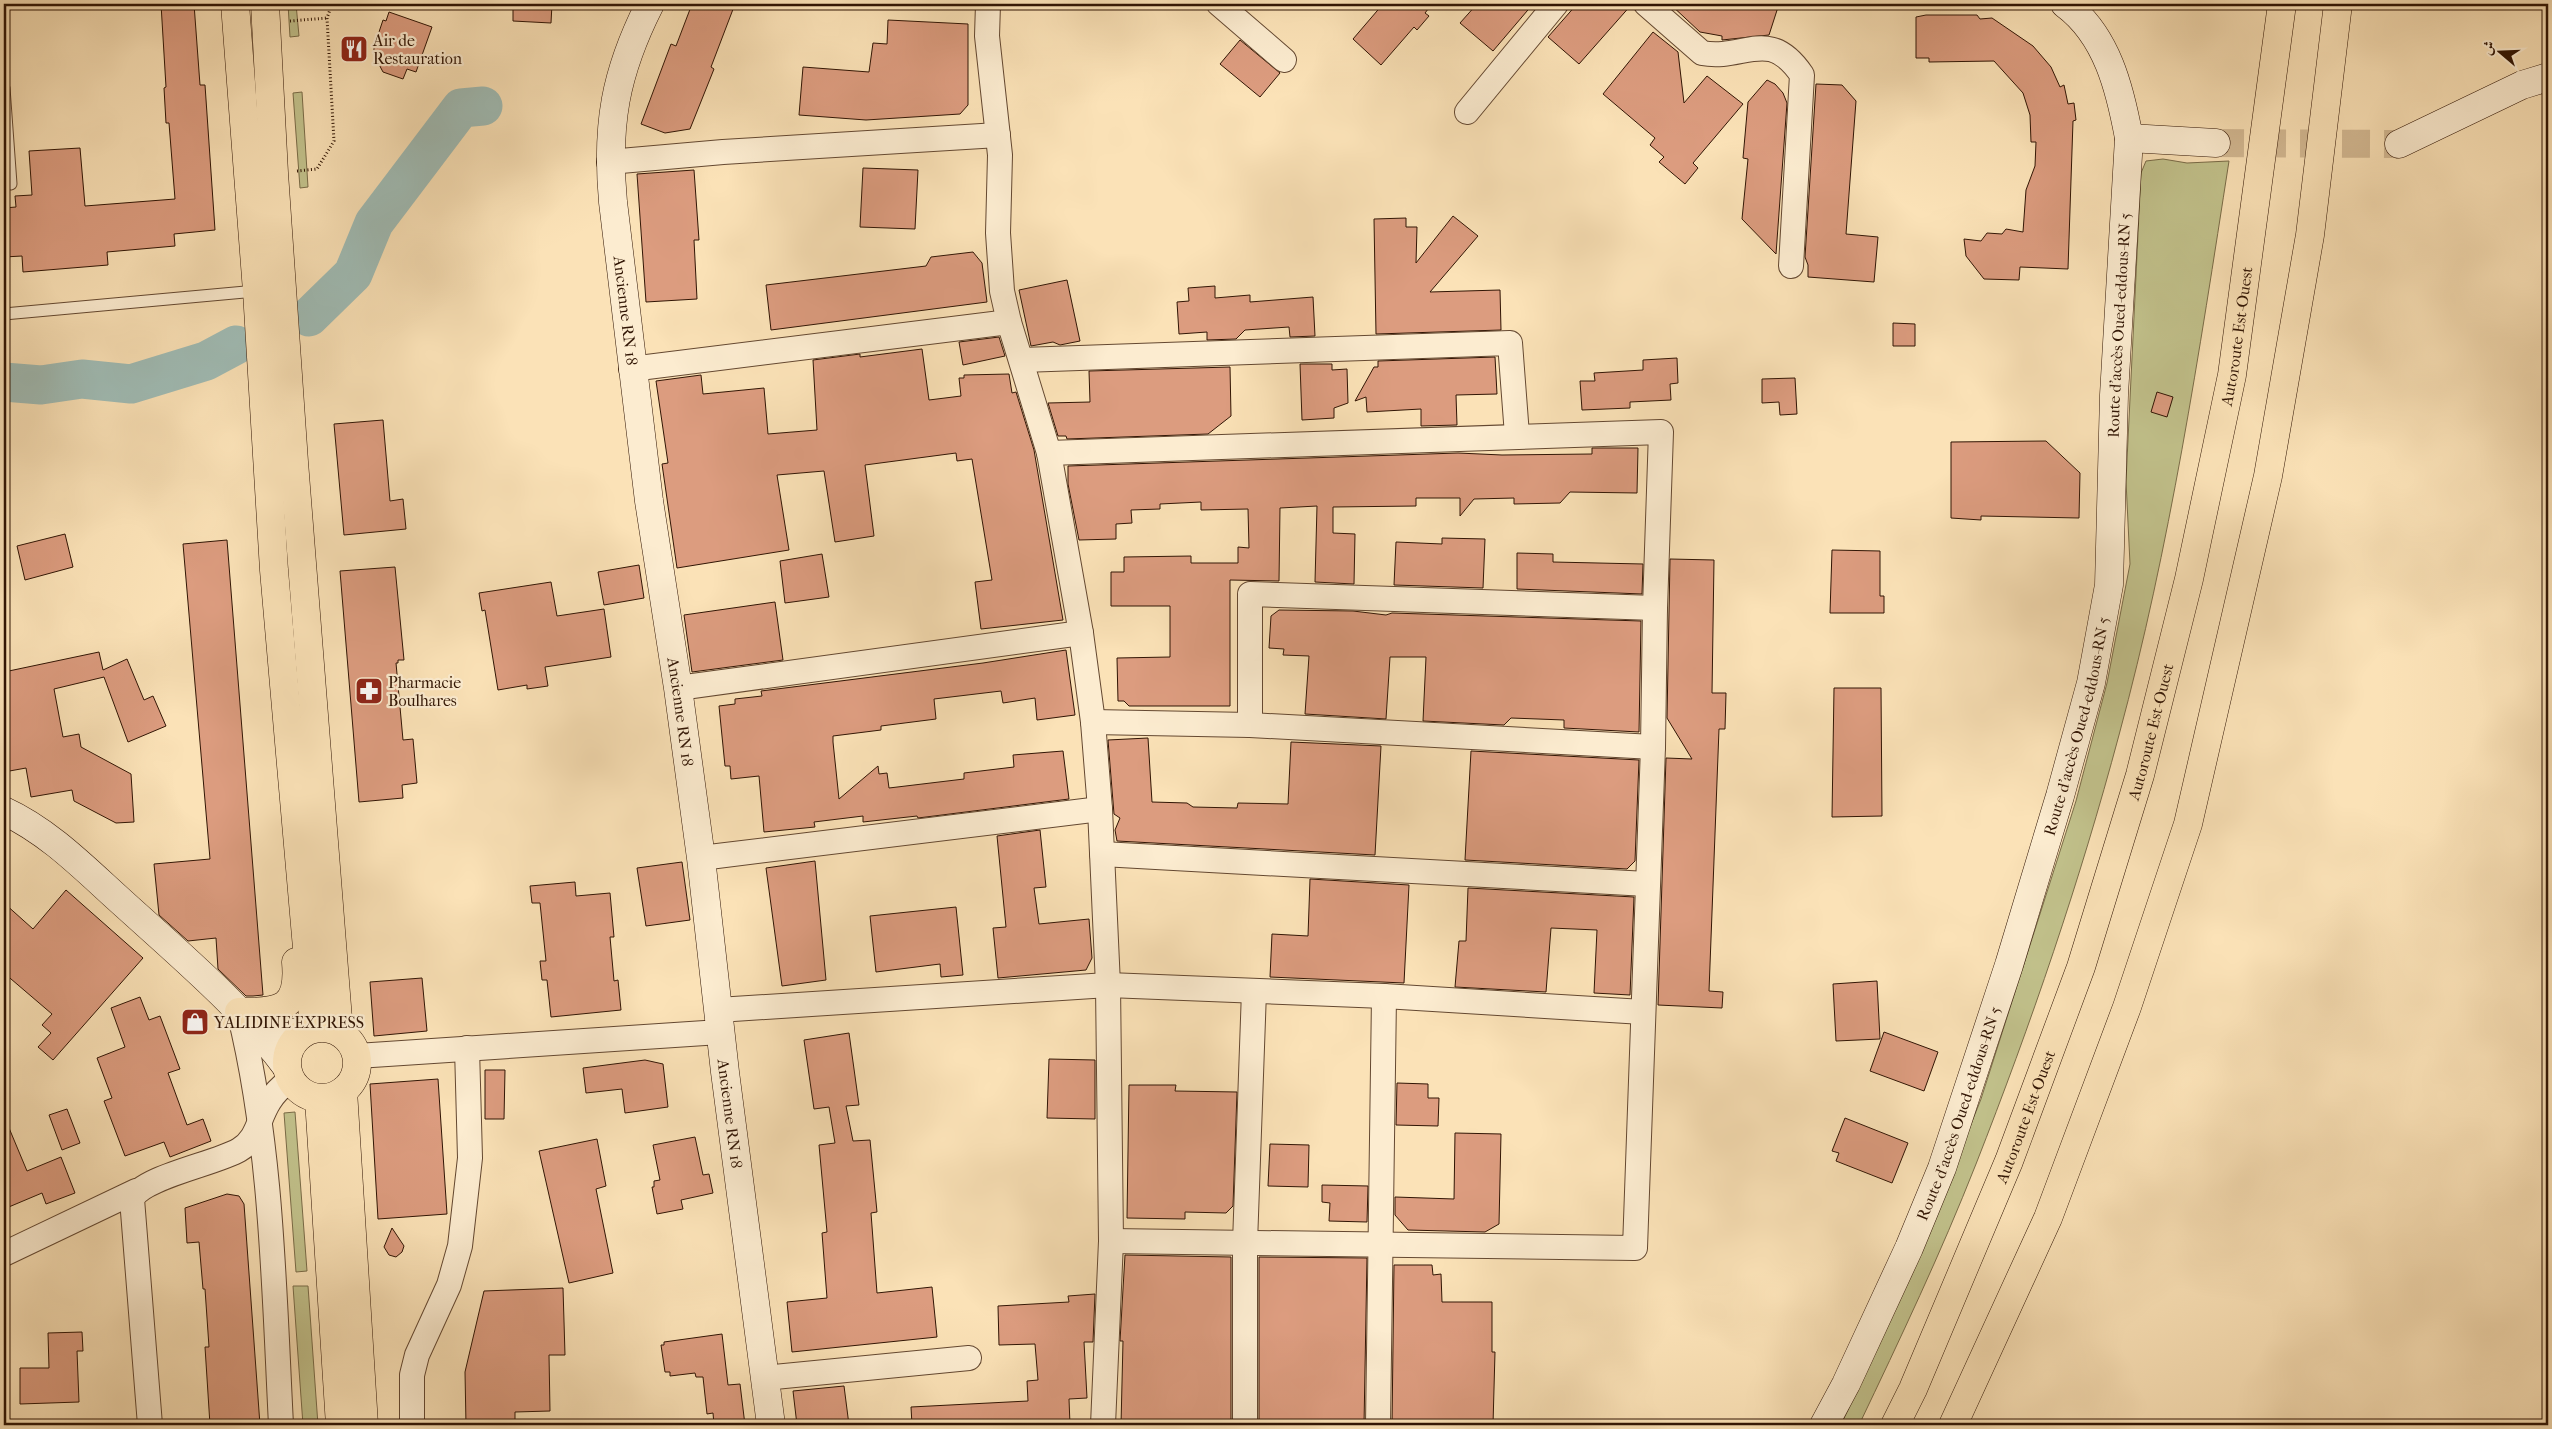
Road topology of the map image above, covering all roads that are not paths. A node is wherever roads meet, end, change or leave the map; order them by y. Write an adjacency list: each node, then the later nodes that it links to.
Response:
1 (235, 4): 22 (main road)
2 (650, 4): 19 (main road, Ancienne RN 18)
3 (988, 4): 15 (street)
4 (1219, 4): 11 (street)
5 (1556, 4): 14 (street)
6 (1646, 4): 21 (street)
7 (2065, 4): 16 (main road, Route d'accès Oued-eddous-RN 5)
8 (2282, 4): 70 (main road, Autoroute Est-Ouest)
9 (2338, 4): 71 (main road)
10 (275, 12): 47 (main road)
11 (1284, 60)
12 (2548, 78): 18 (main road)
13 (4, 88): 20 (lane)
14 (1468, 112)
15 (998, 136): 19 (street); 24 (street)
16 (2129, 138): 17 (main road); 69 (main road, Route d'accès Oued-eddous-RN 5)
17 (2216, 142)
18 (2399, 144)
19 (609, 162): 26 (main road, Ancienne RN 18)
20 (11, 184)
21 (1792, 266)
22 (257, 291): 23 (lane); 39 (main road)
23 (4, 314)
24 (1009, 322): 25 (street); 26 (street)
25 (1022, 360): 27 (street); 28 (street)
26 (631, 369): 31 (main road, Ancienne RN 18)
27 (1517, 435): 28 (street); 29 (street)
28 (1049, 453): 30 (street)
29 (1655, 608): 33 (street); 34 (street)
30 (1081, 632): 31 (street); 32 (street)
31 (678, 688): 38 (main road, Ancienne RN 18)
32 (1093, 722): 33 (street); 35 (street)
33 (1250, 725): 34 (street)
34 (1653, 747): 40 (street)
35 (1100, 809): 37 (street); 38 (street)
36 (4, 811): 45 (main road)
37 (1102, 854): 40 (street); 41 (street)
38 (702, 858): 46 (main road, Ancienne RN 18)
39 (301, 864): 45 (main road); 47 (main road)
40 (1647, 884): 44 (street)
41 (1108, 985): 42 (street); 46 (street); 54 (street)
42 (1254, 991): 43 (street); 55 (street)
43 (1384, 996): 44 (street); 56 (street)
44 (1643, 1012): 56 (street)
45 (244, 1017): 47 (main road); 50 (main road); 52 (street)
46 (719, 1021): 48 (street); 59 (main road, Ancienne RN 18)
47 (318, 1031): 49 (main road); 50 (main road)
48 (467, 1048): 49 (street); 64 (street)
49 (357, 1056): 51 (main road)
50 (288, 1073): 51 (main road); 52 (street)
51 (331, 1095): 62 (main road); 63 (main road)
52 (260, 1121): 53 (street); 61 (street)
53 (136, 1191): 57 (street); 60 (street)
54 (1111, 1241): 55 (street); 66 (street)
55 (1245, 1243): 56 (street); 67 (street)
56 (1382, 1243): 68 (street)
57 (4, 1254)
58 (969, 1358): 59 (street)
59 (764, 1378): 65 (main road, Ancienne RN 18)
60 (150, 1425)
61 (281, 1425)
62 (340, 1425)
63 (364, 1425)
64 (412, 1425)
65 (771, 1425)
66 (1104, 1425)
67 (1245, 1425)
68 (1378, 1425)
69 (1824, 1425)
70 (1895, 1425)
71 (1953, 1425)

